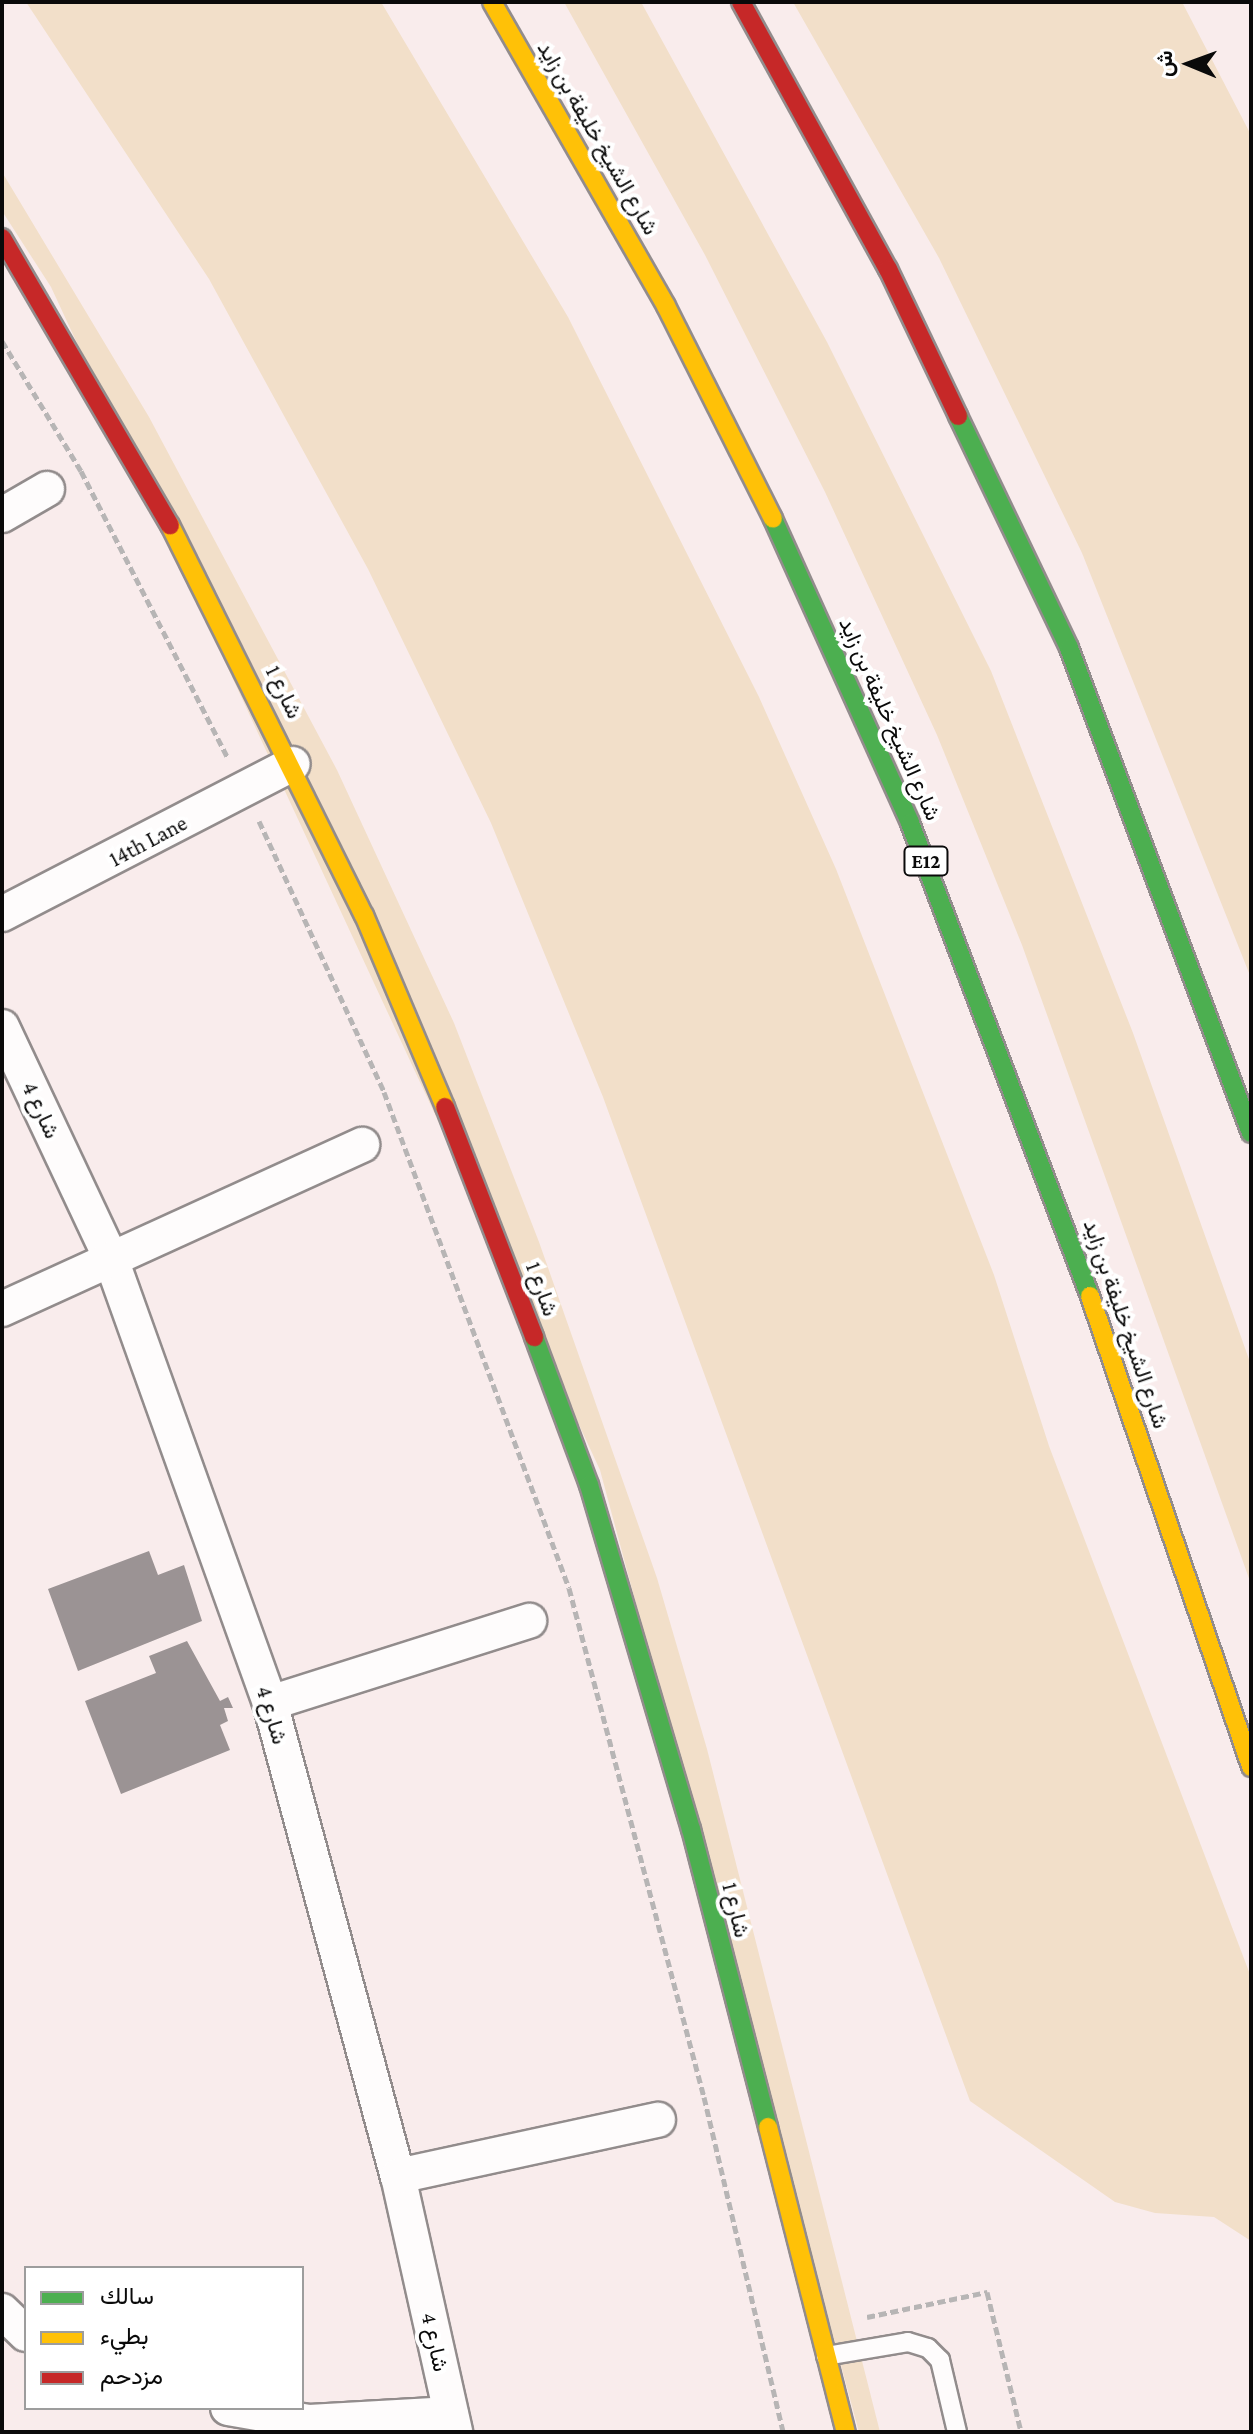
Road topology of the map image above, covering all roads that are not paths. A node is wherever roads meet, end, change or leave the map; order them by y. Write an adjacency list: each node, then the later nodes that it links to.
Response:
1 (492, 2): 15 (main road, شارع الشيخ خليفة بن زايد / E12)
2 (741, 2): 9 (main road)
3 (2, 238): 6 (main road, شارع 1)
4 (47, 489): 5 (street)
5 (2, 515)
6 (293, 764): 7 (street, 14th Lane); 20 (main road, شارع 1)
7 (2, 914)
8 (2, 1027): 11 (street, شارع 4)
9 (1251, 1133)
10 (362, 1145): 11 (street)
11 (111, 1259): 12 (street); 14 (street, شارع 4)
12 (2, 1309)
13 (529, 1621): 14 (street)
14 (270, 1703): 17 (street, شارع 4)
15 (1251, 1767)
16 (658, 2120): 17 (street)
17 (398, 2176): 22 (street, شارع 4)
18 (2, 2311): 19 (street)
19 (24, 2332)
20 (826, 2356): 23 (main road, شارع 1); 24 (lane)
21 (240, 2410): 22 (street)
22 (453, 2423)
23 (846, 2432)
24 (957, 2432)

